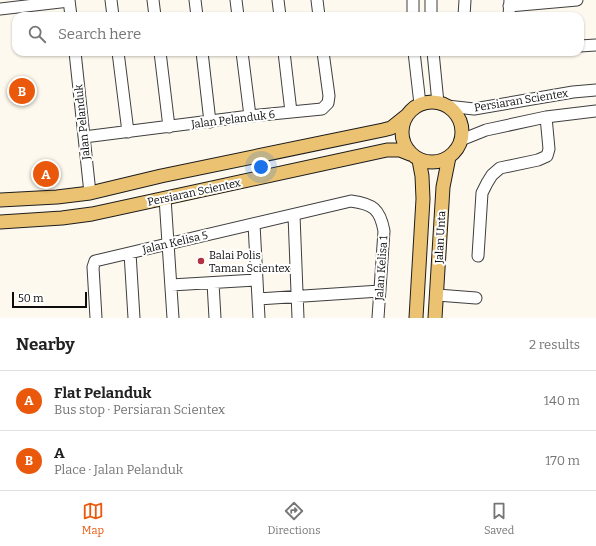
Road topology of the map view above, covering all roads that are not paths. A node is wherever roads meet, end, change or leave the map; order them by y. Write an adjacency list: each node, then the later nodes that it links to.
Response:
1 (69, 0): 13 (street); 14 (street)
2 (112, 0): 15 (street)
3 (153, 0): 16 (street)
4 (195, 0): 17 (street)
5 (236, 0): 18 (street)
6 (278, 0): 19 (street)
7 (317, 0): 20 (street)
8 (413, 0): 21 (street)
9 (431, 0): 22 (street)
10 (465, 0): 23 (street)
11 (577, 0): 12 (street)
12 (509, 7)
13 (0, 9)
14 (70, 12)
15 (114, 12)
16 (154, 12)
17 (196, 12)
18 (238, 12)
19 (280, 12)
20 (318, 12)
21 (413, 12)
22 (431, 12)
23 (464, 12)
24 (596, 45): 25 (street)
25 (584, 46)
26 (75, 56): 46 (street, Jalan Pelanduk)
27 (118, 56): 45 (street)
28 (160, 56): 44 (street)
29 (202, 56): 43 (street)
30 (242, 56): 40 (street)
31 (284, 56): 38 (street)
32 (324, 56): 38 (street, Jalan Pelanduk 6)
33 (414, 56): 36 (street)
34 (434, 56): 37 (street)
35 (596, 90): 37 (street, Persiaran Scientex)
36 (420, 104): 37 (main road); 41 (main road)
37 (442, 105): 47 (main road)
38 (291, 112): 40 (street, Jalan Pelanduk 6)
39 (596, 112): 42 (street, Persiaran Scientex)
40 (250, 116): 43 (street, Jalan Pelanduk 6)
41 (406, 116): 48 (main road); 50 (main road, Persiaran Scientex)
42 (546, 116): 47 (street, Persiaran Scientex); 58 (street)
43 (210, 122): 44 (street, Jalan Pelanduk 6)
44 (169, 127): 45 (street, Jalan Pelanduk 6)
45 (128, 132): 46 (street, Jalan Pelanduk 6)
46 (84, 137): 50 (street, Jalan Pelanduk)
47 (461, 140): 49 (main road)
48 (414, 157): 49 (main road); 51 (main road, Persiaran Scientex); 74 (main road, Jalan Unta)
49 (449, 157): 63 (main road, Jalan Unta)
50 (90, 193): 52 (main road, Persiaran Scientex)
51 (165, 198): 54 (main road, Persiaran Scientex); 56 (street)
52 (0, 200)
53 (294, 215): 55 (street, Jalan Kelisa 1); 62 (street, Jalan Kelisa 1); 64 (street)
54 (0, 222)
55 (254, 224): 56 (street, Jalan Kelisa 5); 59 (street)
56 (168, 244): 57 (street, Jalan Kelisa 5); 61 (street)
57 (130, 253): 67 (street, Jalan Kelisa 5); 68 (street)
58 (478, 256)
59 (256, 280): 60 (street); 66 (street)
60 (213, 282): 61 (street); 70 (street)
61 (171, 285): 69 (street)
62 (380, 291): 64 (street); 73 (street, Jalan Kelisa 1)
63 (436, 295): 65 (street); 75 (main road, Jalan Unta)
64 (297, 296): 66 (street); 72 (street)
65 (476, 298)
66 (258, 299): 71 (street)
67 (96, 318)
68 (134, 318)
69 (173, 318)
70 (215, 318)
71 (259, 318)
72 (298, 318)
73 (378, 318)
74 (416, 318)
75 (435, 318)

